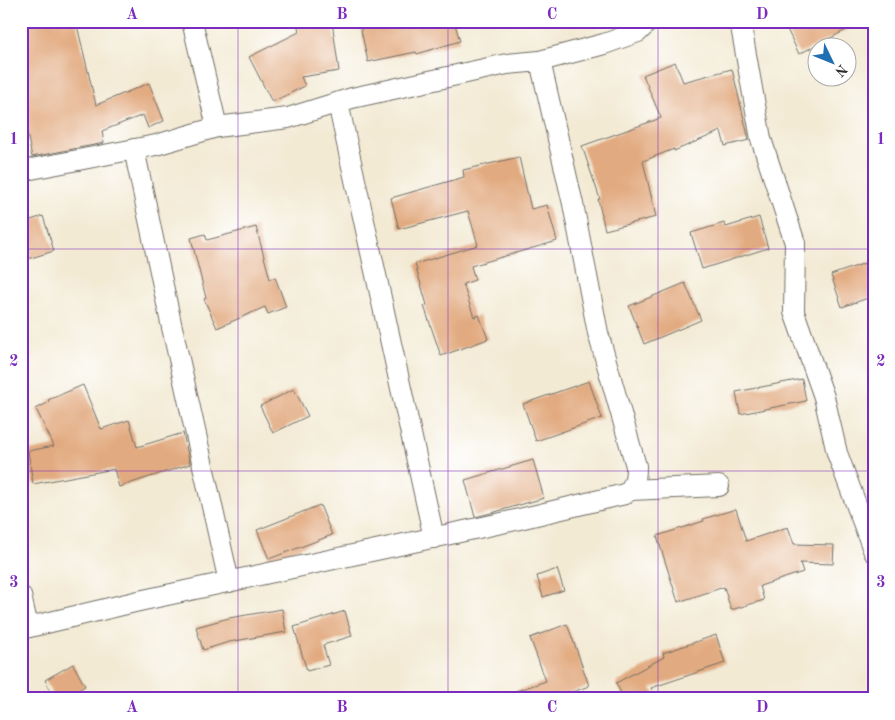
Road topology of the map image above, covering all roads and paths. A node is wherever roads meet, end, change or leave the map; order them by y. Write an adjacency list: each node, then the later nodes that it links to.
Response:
1 (192, 21): 6 (street)
2 (649, 21): 4 (street)
3 (740, 21): 12 (street)
4 (540, 61): 5 (street); 10 (street)
5 (338, 103): 6 (street); 11 (street)
6 (216, 127): 7 (street)
7 (134, 149): 8 (street); 13 (street)
8 (21, 171)
9 (719, 486): 10 (street)
10 (630, 490): 11 (street)
11 (434, 538): 13 (street)
12 (874, 552)
13 (229, 582): 15 (street)
14 (21, 596): 15 (street)
15 (25, 628)

